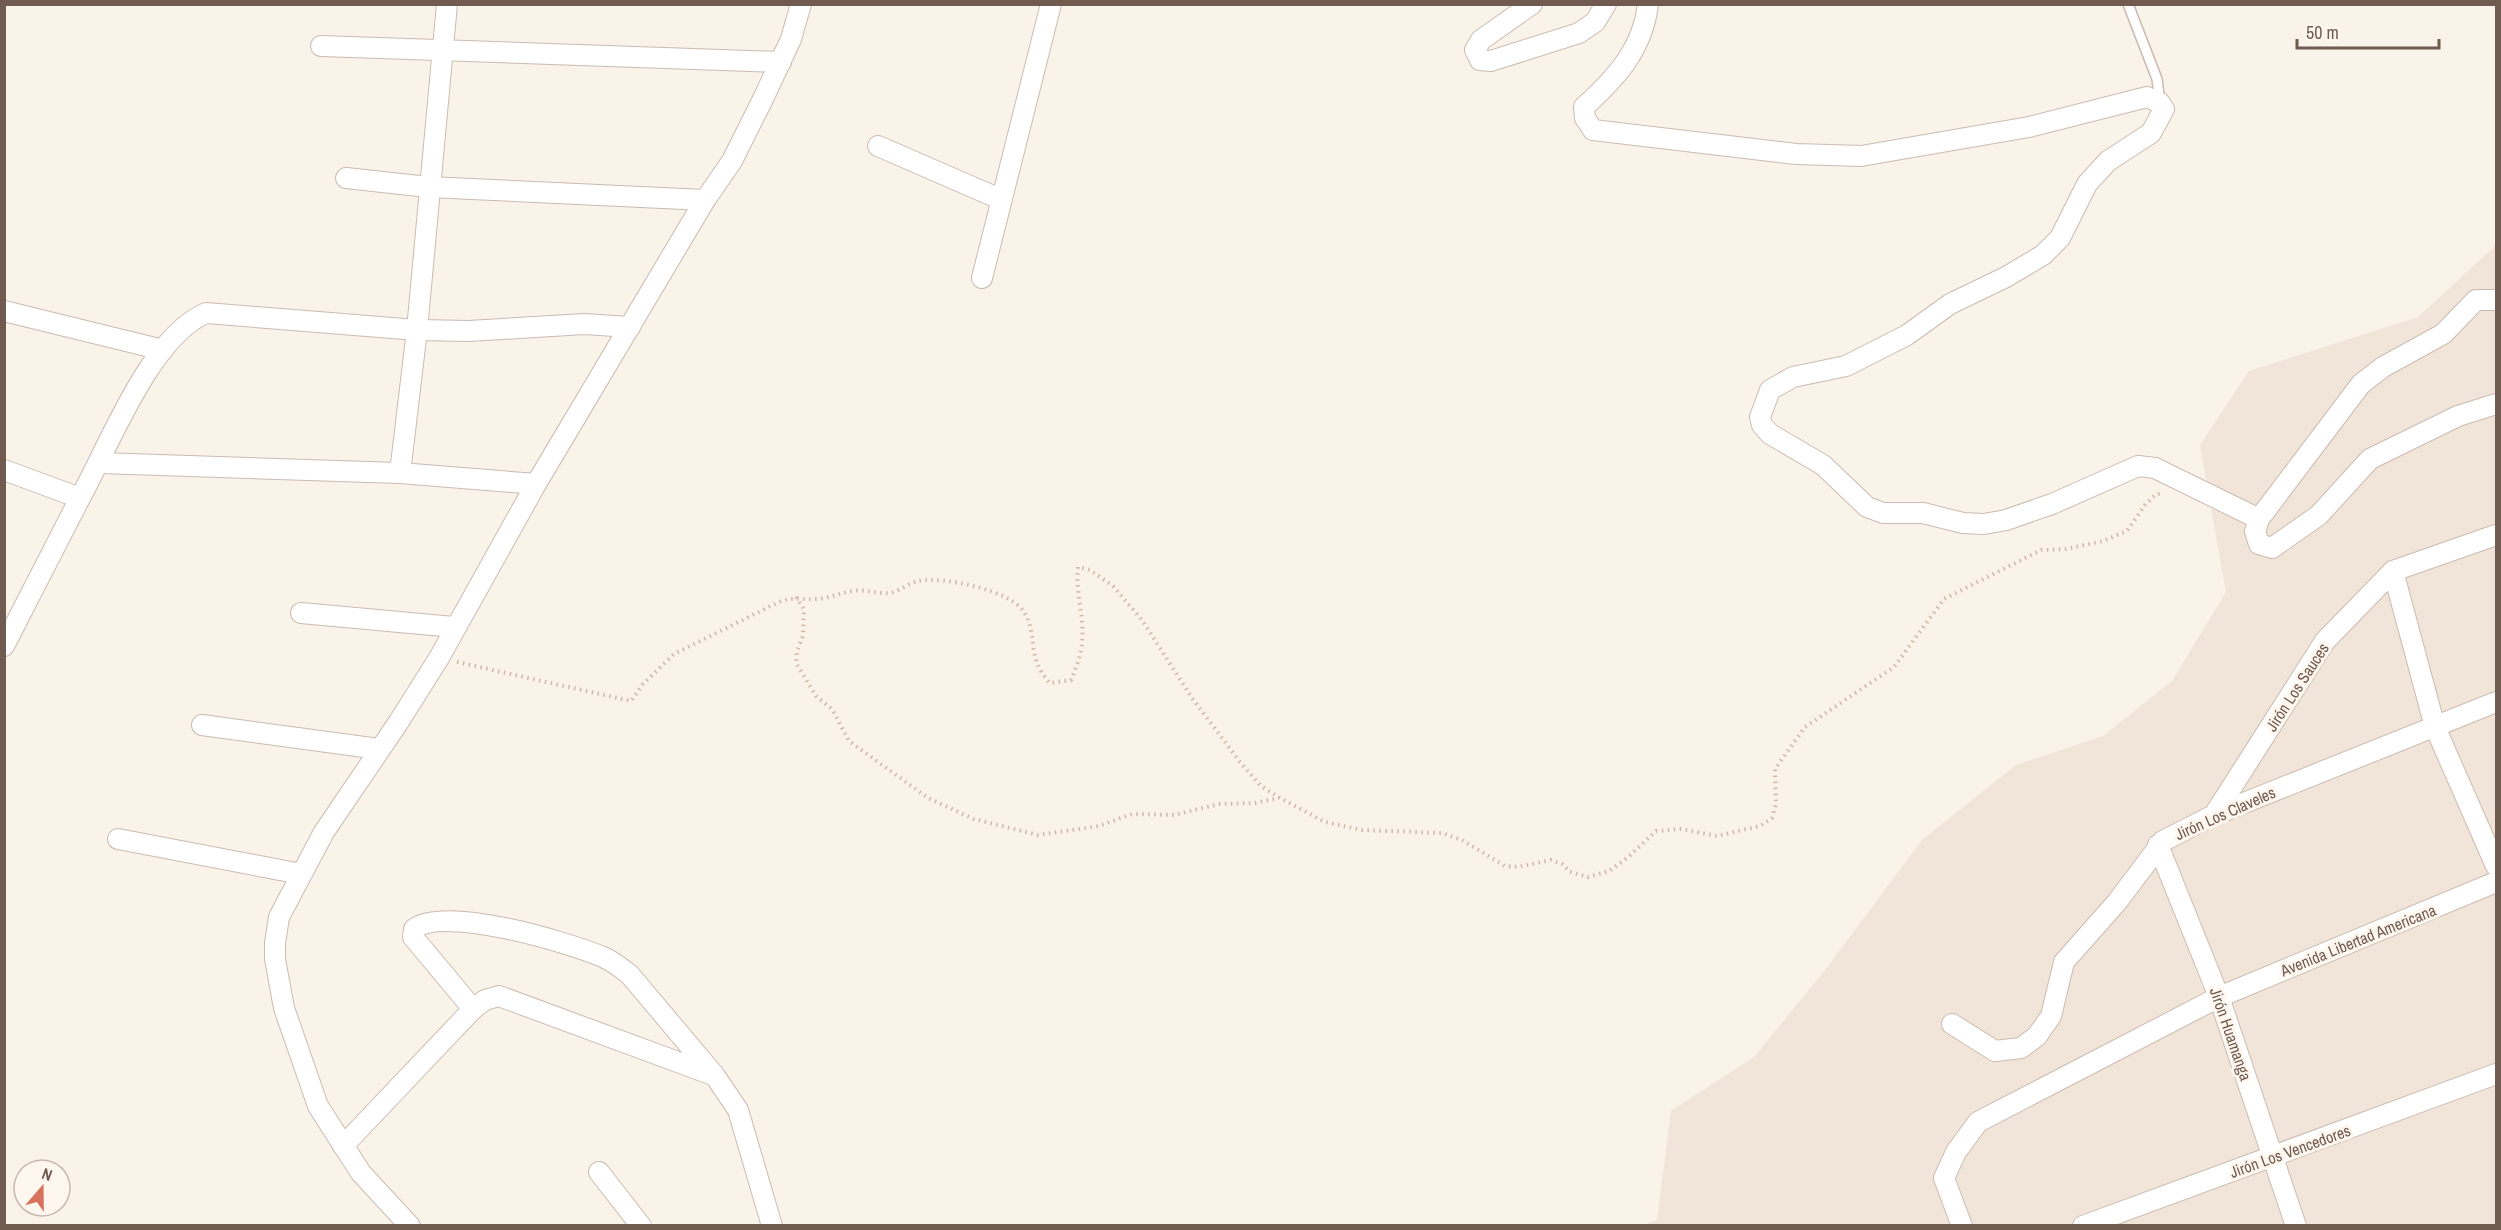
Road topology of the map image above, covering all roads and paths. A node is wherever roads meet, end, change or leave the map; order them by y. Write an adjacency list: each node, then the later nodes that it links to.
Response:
1 (447, 4): 9 (street)
2 (801, 4): 10 (street)
3 (1051, 4): 15 (street)
4 (1532, 4): 5 (street)
5 (1606, 4)
6 (1648, 4): 11 (street)
7 (2128, 4): 11 (lane)
8 (321, 46): 9 (street)
9 (442, 51): 10 (street); 14 (street)
10 (781, 62): 16 (street)
11 (2160, 103): 28 (street)
12 (878, 146): 15 (street)
13 (346, 178): 14 (street)
14 (428, 187): 16 (street); 21 (street)
15 (1000, 199): 17 (street)
16 (705, 200): 20 (street)
17 (982, 278)
18 (2496, 300): 30 (street)
19 (4, 311): 22 (street)
20 (630, 327): 21 (street); 27 (street)
21 (417, 330): 22 (street); 26 (street)
22 (163, 350): 24 (street)
23 (2496, 404): 30 (street)
24 (100, 463): 26 (street); 29 (street)
25 (4, 470): 29 (street)
26 (400, 473): 27 (street)
27 (536, 484): 35 (street)
28 (2187, 484): 30 (street); 42 (path)
29 (80, 498): 36 (street)
30 (2259, 519)
31 (2496, 535): 32 (street, Jirón Los Sauces)
32 (2393, 571): 40 (street); 43 (street, Jirón Los Sauces)
33 (796, 597): 37 (path); 42 (path); 42 (path)
34 (301, 613): 35 (street)
35 (454, 627): 37 (street)
36 (4, 646)
37 (439, 658): 41 (street)
38 (2496, 702): 40 (street, Jirón Los Claveles)
39 (202, 725): 41 (street)
40 (2435, 727): 43 (street, Jirón Los Claveles); 46 (street)
41 (379, 748): 47 (street)
42 (1280, 798)
43 (2214, 815): 45 (street, Jirón Los Claveles)
44 (118, 838): 47 (street)
45 (2158, 845): 49 (street, Jirón Huamanga); 51 (street, Jirón Los Claveles)
46 (2496, 866)
47 (301, 874): 54 (street)
48 (2496, 882): 49 (street, Avenida Libertad Americana)
49 (2219, 997): 55 (street, Jirón Huamanga); 60 (street, Avenida Libertad Americana)
50 (473, 1009): 53 (street); 53 (street); 54 (street)
51 (1952, 1024)
52 (2496, 1074): 55 (street, Jirón Los Vencedores)
53 (715, 1076): 59 (street)
54 (343, 1146): 57 (street)
55 (2272, 1158): 61 (street, Jirón Los Vencedores); 62 (street, Jirón Huamanga)
56 (599, 1172): 58 (street)
57 (410, 1226)
58 (641, 1226)
59 (772, 1226)
60 (1962, 1226)
61 (2084, 1226)
62 (2296, 1226)

